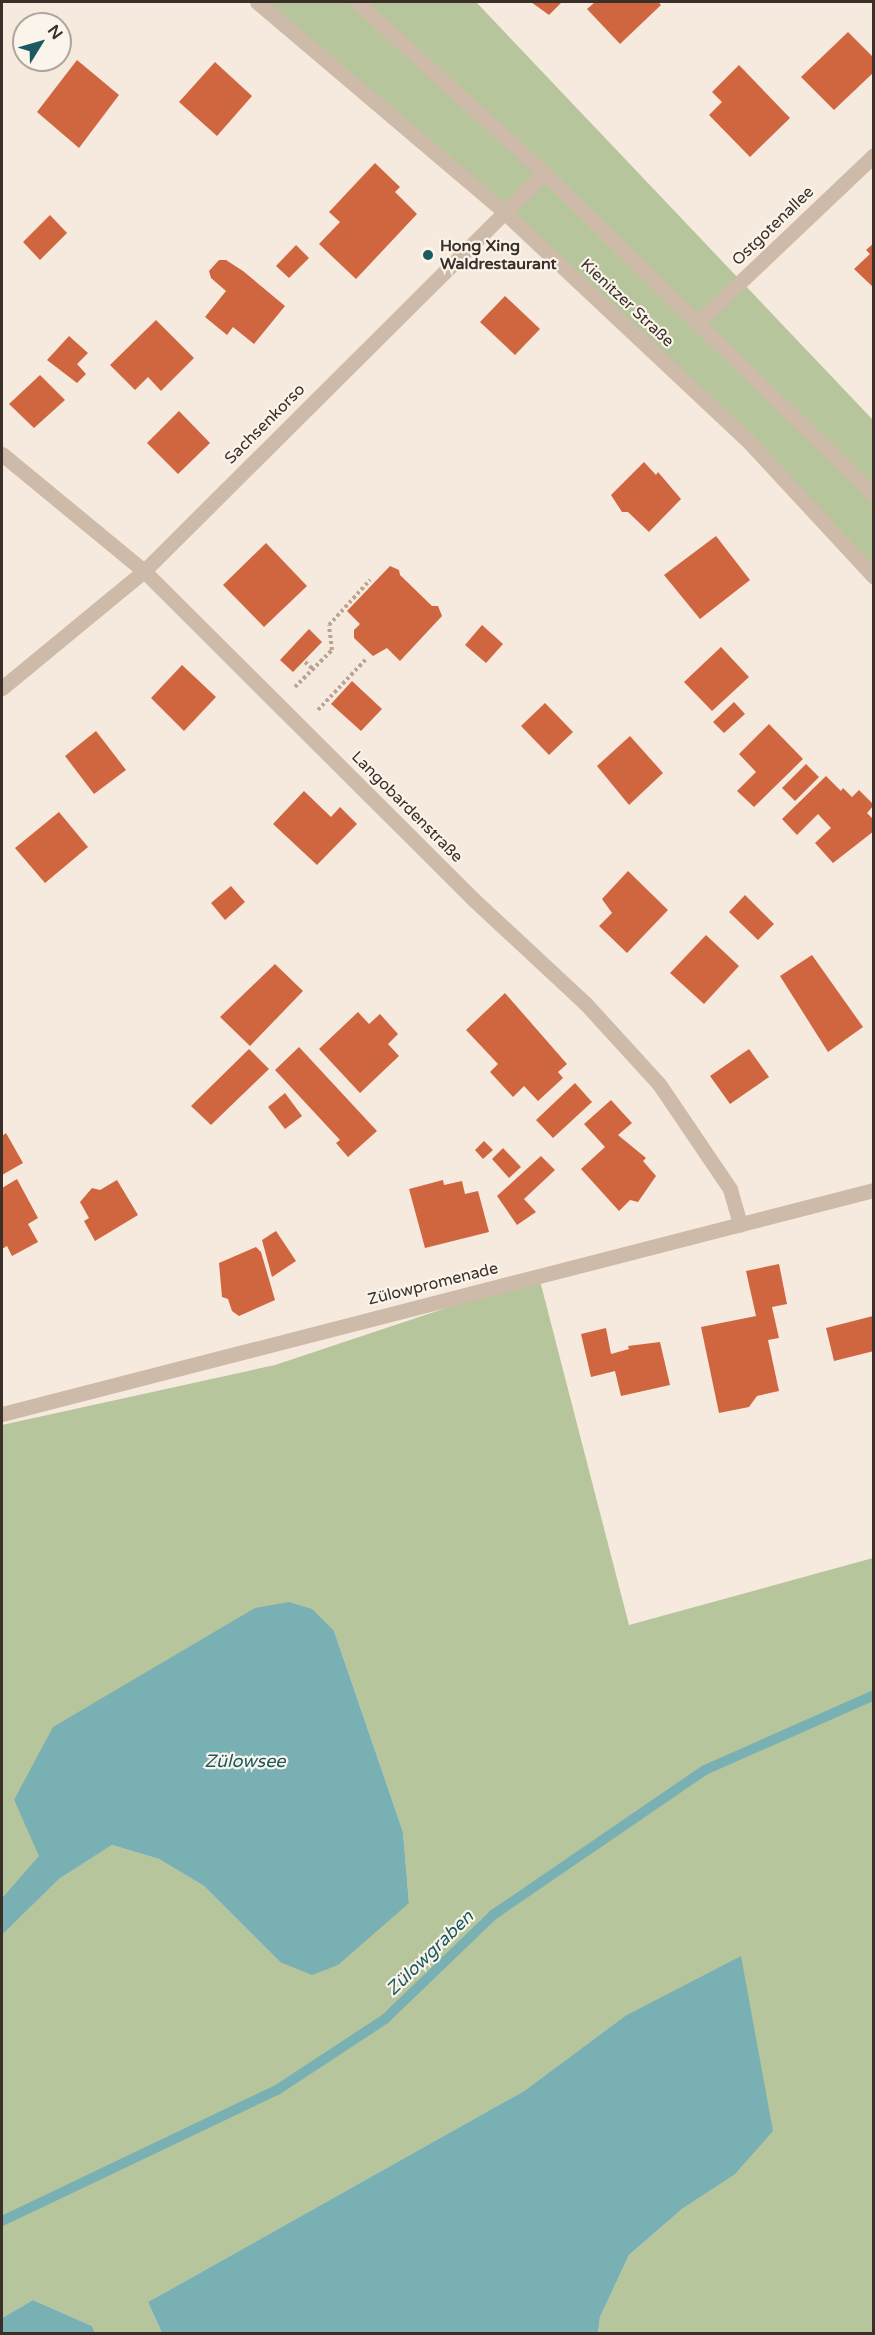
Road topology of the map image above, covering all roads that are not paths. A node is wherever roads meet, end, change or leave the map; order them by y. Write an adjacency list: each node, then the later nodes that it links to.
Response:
1 (257, 2): 5 (street, Kienitzer Straße)
2 (357, 2): 4 (street, Kienitzer Straße)
3 (873, 155): 6 (street, Ostgotenallee)
4 (544, 173): 5 (street, Sachsenkorso); 6 (street, Kienitzer Straße)
5 (502, 210): 9 (street, Sachsenkorso); 10 (street, Kienitzer Straße)
6 (697, 323): 8 (street, Kienitzer Straße)
7 (2, 454): 9 (street, Langobardenstraße)
8 (873, 495)
9 (144, 571): 11 (street, Sachsenkorso); 13 (street, Langobardenstraße)
10 (873, 577)
11 (2, 688)
12 (873, 1190): 13 (street, Zülowpromenade)
13 (740, 1225): 14 (street, Zülowpromenade)
14 (2, 1414)

